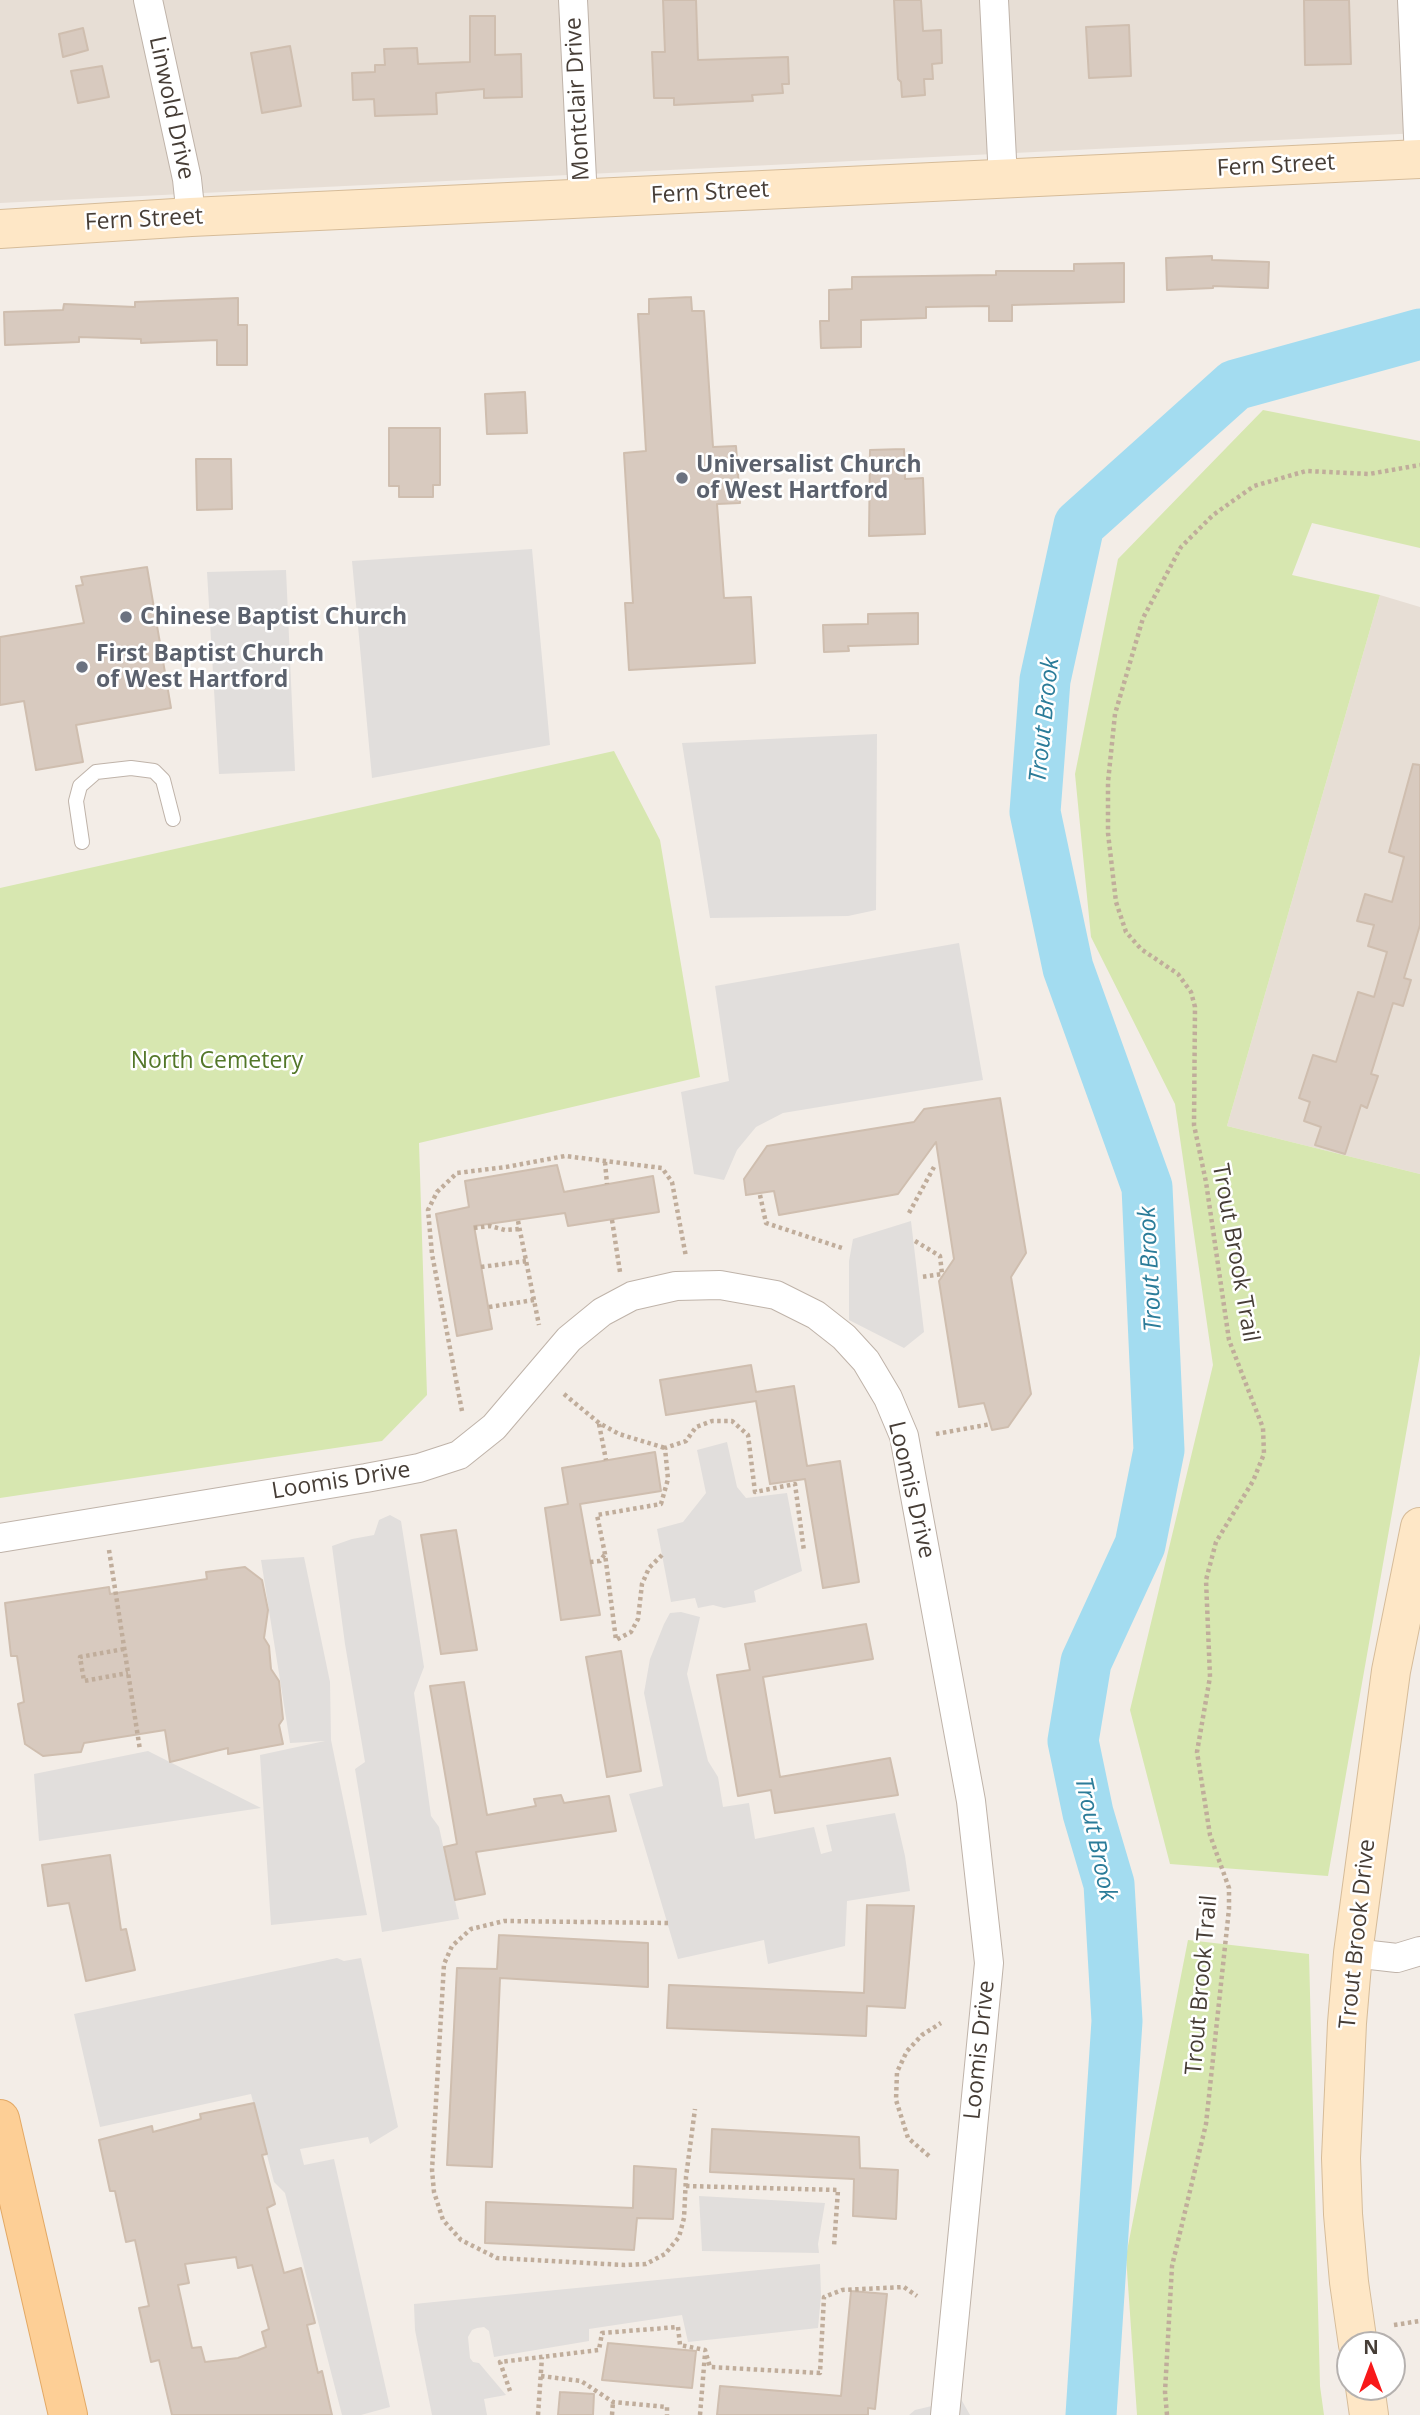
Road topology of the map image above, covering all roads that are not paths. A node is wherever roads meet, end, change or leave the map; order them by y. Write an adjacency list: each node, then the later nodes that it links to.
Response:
1 (148, 0): 8 (street, Linwold Drive)
2 (573, 0): 7 (street, Montclair Drive)
3 (993, 0): 6 (street)
4 (1412, 0): 5 (street)
5 (1419, 159): 6 (street, Fern Street)
6 (1003, 179): 7 (street, Fern Street)
7 (583, 199): 8 (street, Fern Street)
8 (191, 217): 9 (street, Fern Street)
9 (0, 229)
10 (173, 819): 11 (lane)
11 (82, 842)
12 (1420, 1527): 15 (street, Trout Brook Drive)
13 (0, 1538): 19 (street, Loomis Drive)
14 (1420, 1951): 15 (street)
15 (1353, 1953): 17 (street, Trout Brook Drive)
16 (0, 2119): 18 (main road)
17 (1356, 2331)
18 (68, 2415)
19 (945, 2415)

